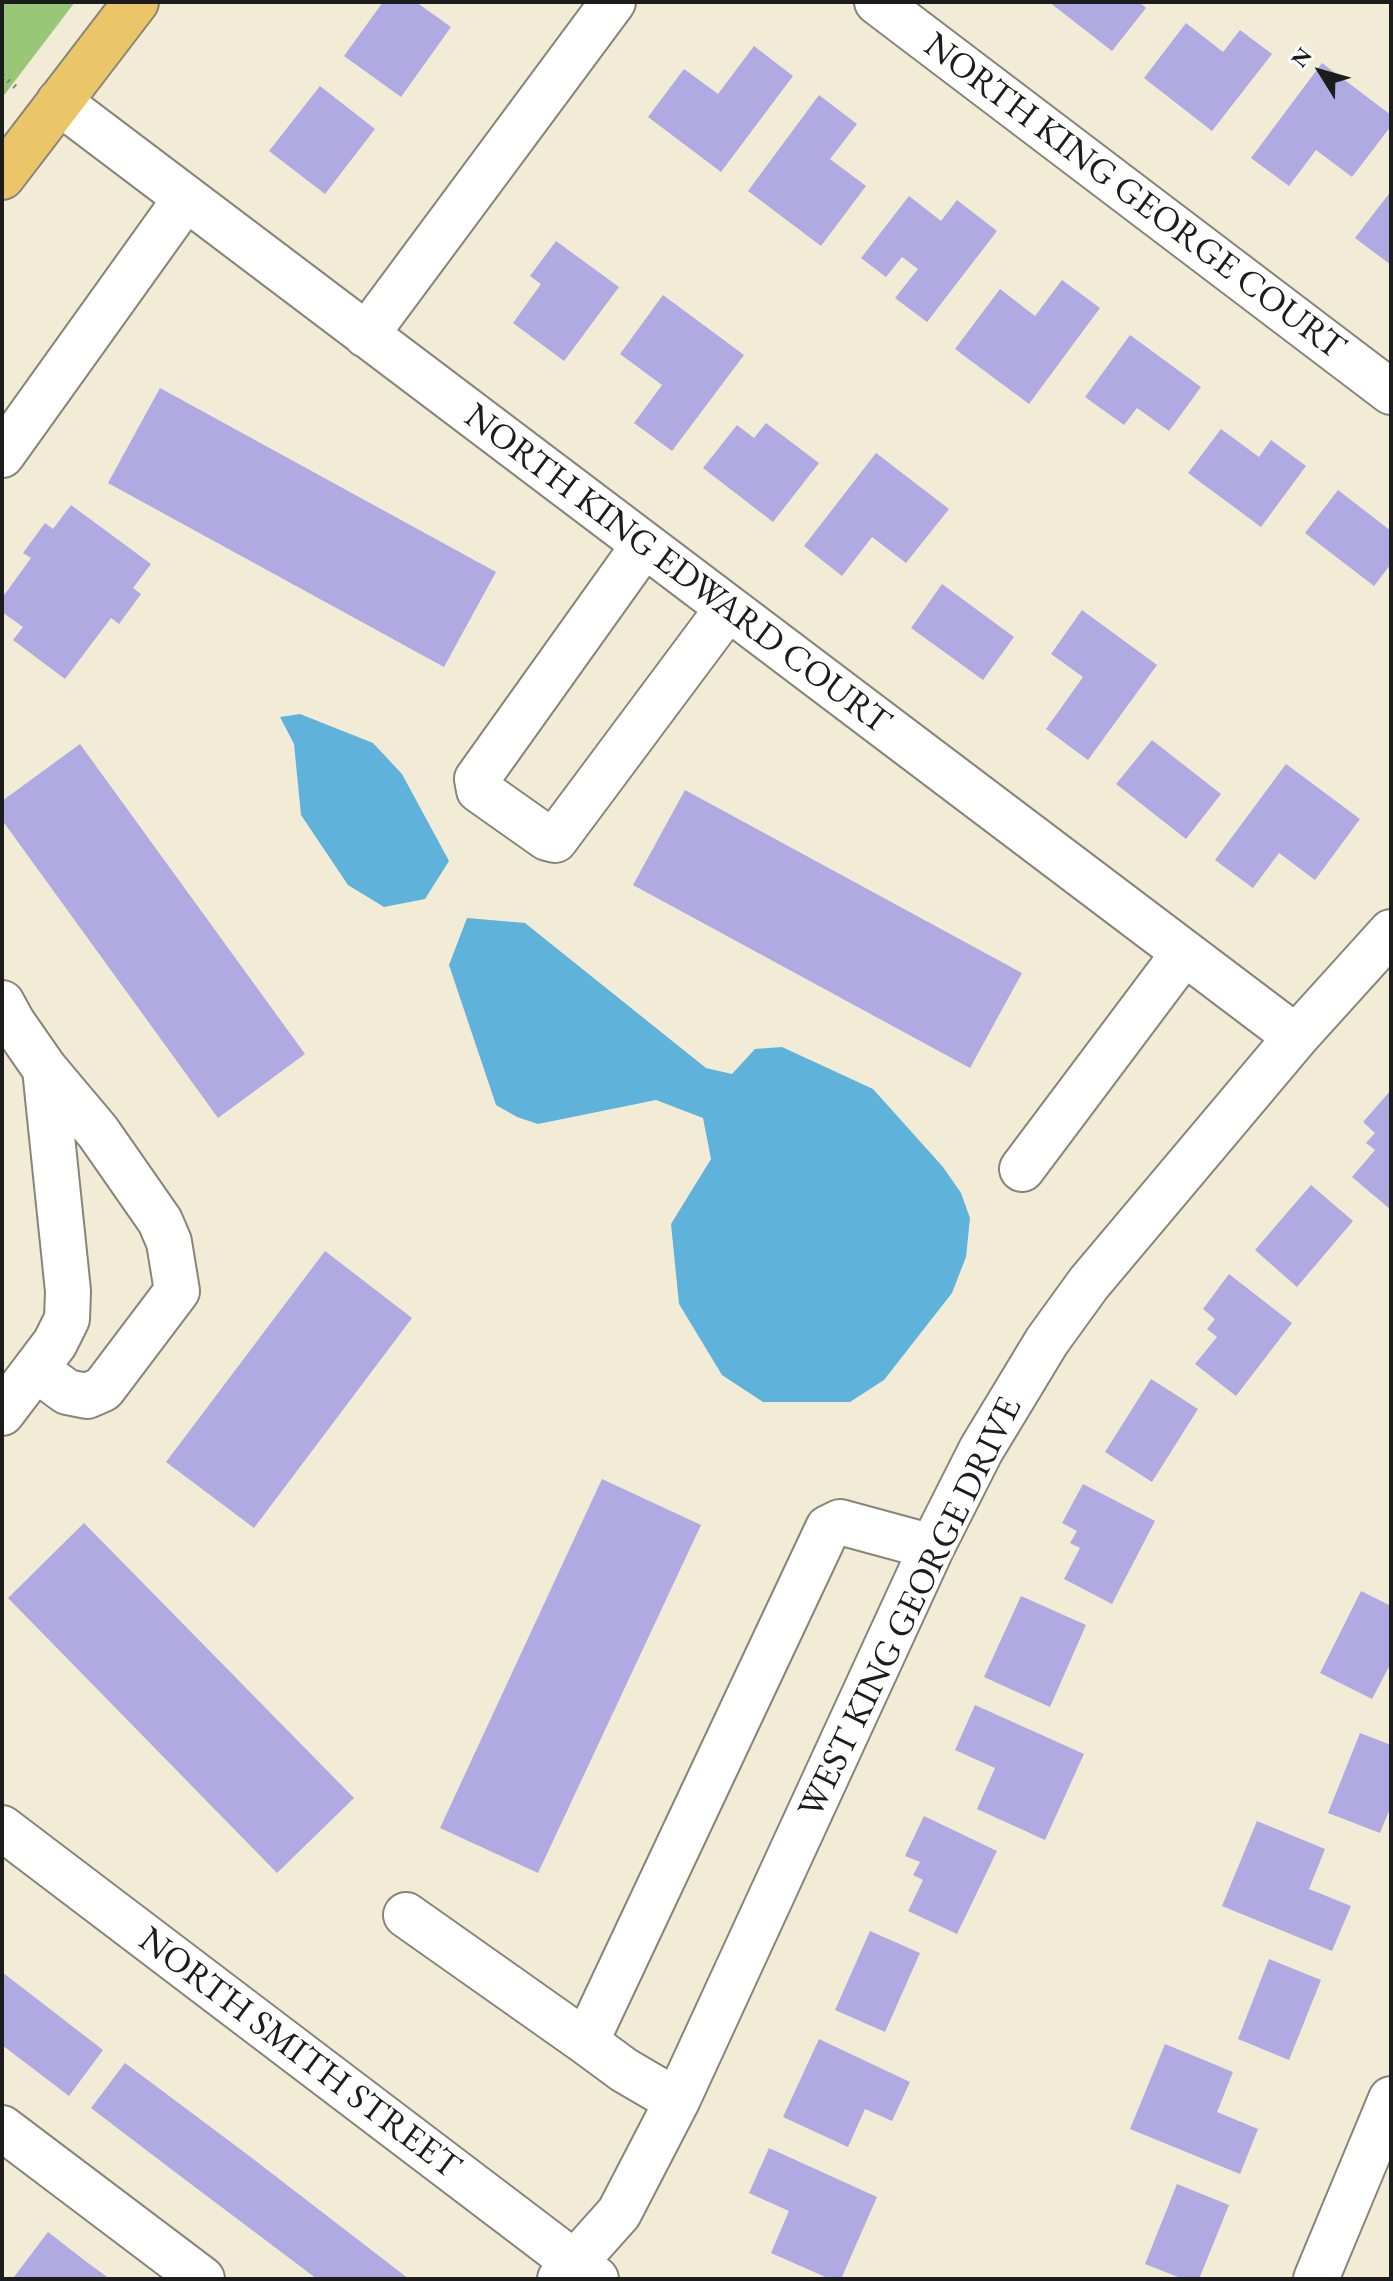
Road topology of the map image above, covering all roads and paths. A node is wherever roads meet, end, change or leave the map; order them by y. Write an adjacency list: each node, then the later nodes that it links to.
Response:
1 (136, 2): 4 (main road)
2 (613, 2): 7 (street)
3 (877, 2): 8 (street, NORTH KING GEORGE COURT)
4 (59, 102): 5 (main road); 6 (street, NORTH KING EDWARD COURT)
5 (2, 177)
6 (186, 198): 7 (street, NORTH KING EDWARD COURT); 9 (street)
7 (366, 335): 10 (street, NORTH KING EDWARD COURT)
8 (1391, 392)
9 (2, 455)
10 (644, 545): 11 (street, NORTH KING EDWARD COURT); 11 (street)
11 (728, 608): 13 (street, NORTH KING EDWARD COURT)
12 (1391, 932): 15 (street, WEST KING GEORGE DRIVE)
13 (1184, 953): 15 (street, NORTH KING EDWARD COURT); 17 (street)
14 (2, 1003): 16 (street)
15 (1296, 1037): 20 (street, WEST KING GEORGE DRIVE)
16 (45, 1069): 18 (street); 18 (street)
17 (1022, 1169)
18 (37, 1370): 19 (street)
19 (2, 1413)
20 (932, 1547): 23 (street); 24 (street, WEST KING GEORGE DRIVE)
21 (2, 1828): 27 (street, NORTH SMITH STREET)
22 (406, 1915): 23 (street)
23 (586, 2042): 24 (street)
24 (677, 2101): 27 (street, WEST KING GEORGE DRIVE)
25 (1387, 2123): 29 (street)
26 (2, 2128): 28 (street)
27 (577, 2273)
28 (202, 2279)
29 (1316, 2279)

